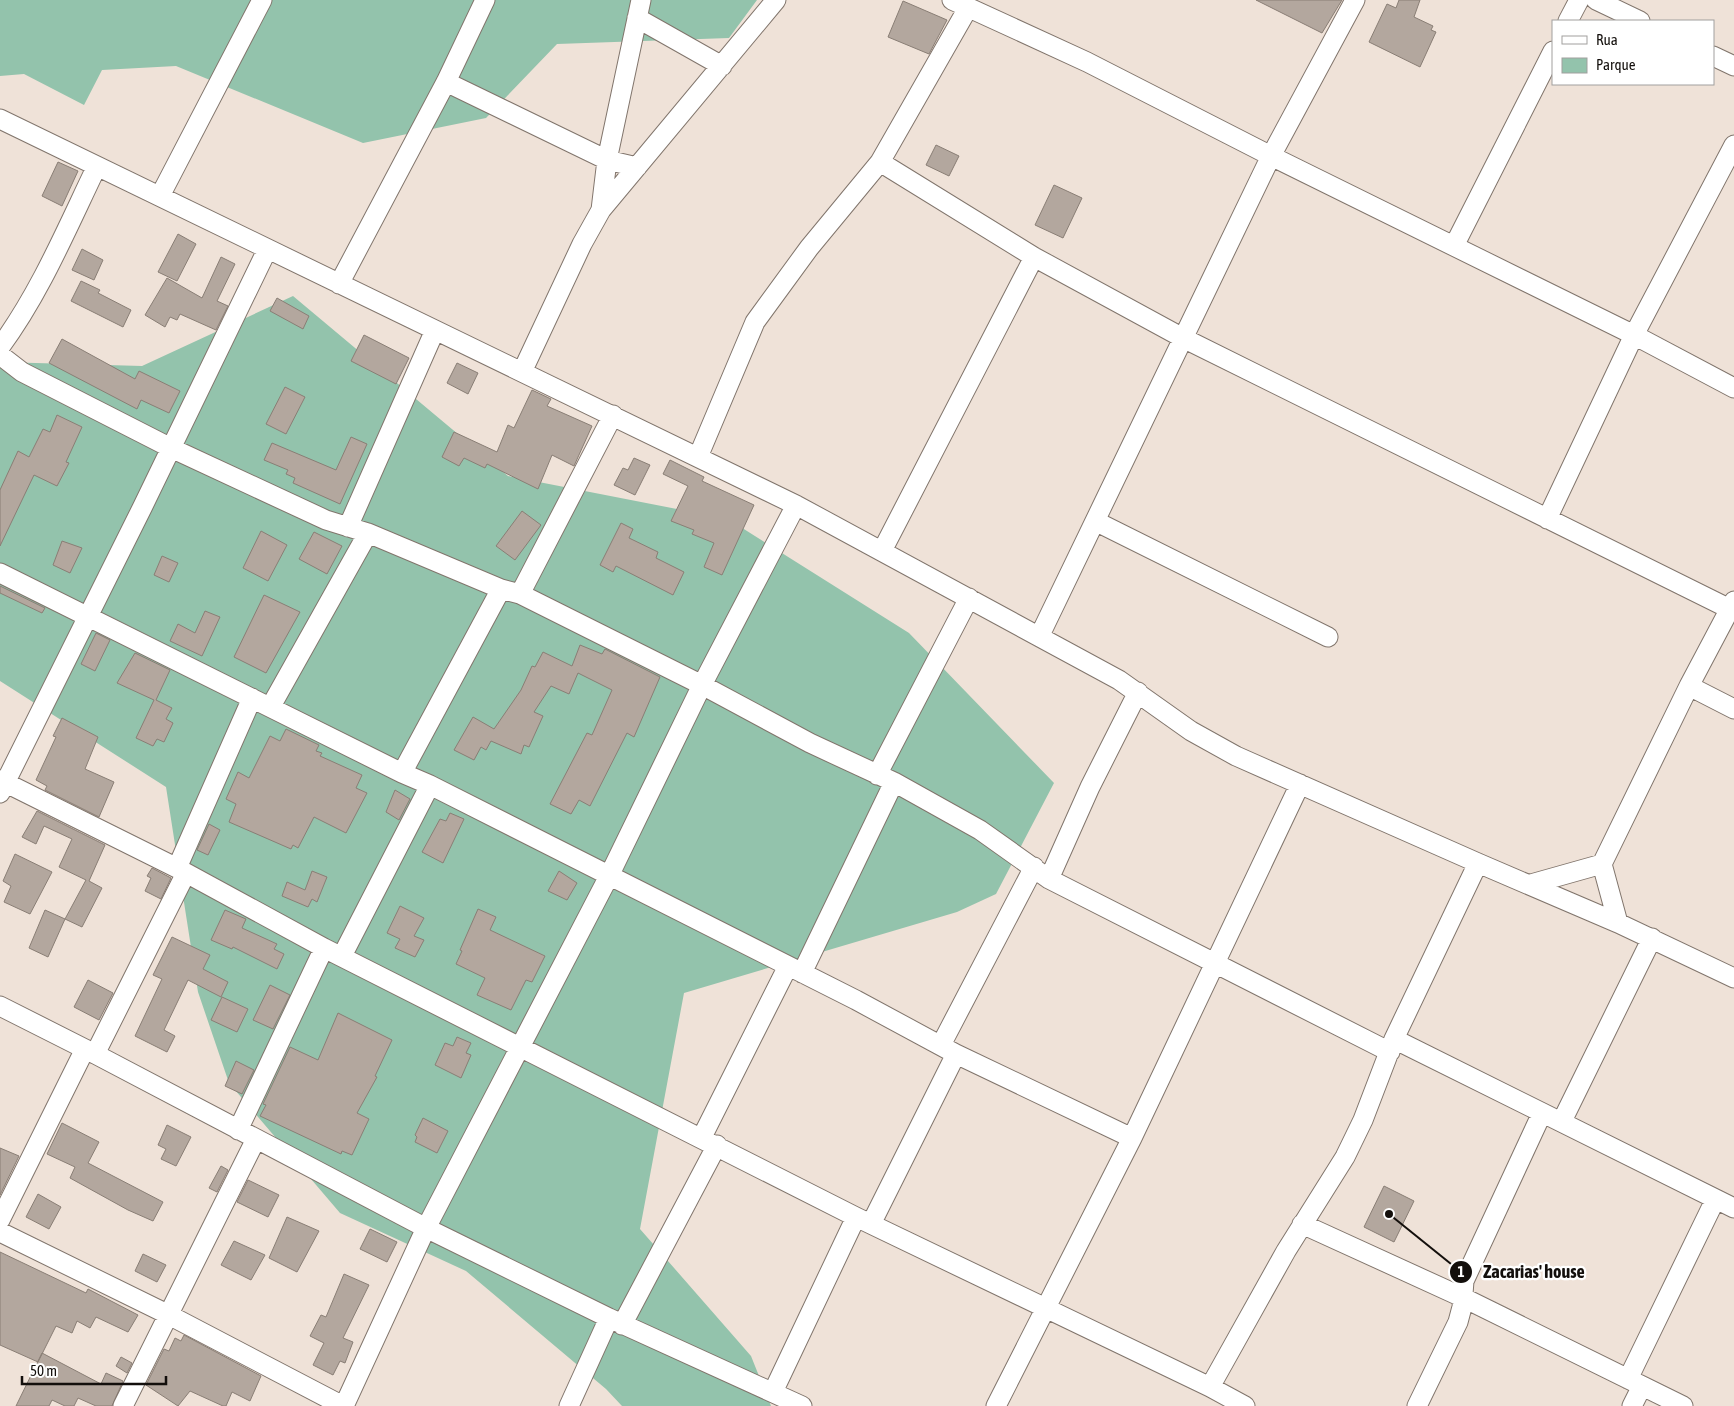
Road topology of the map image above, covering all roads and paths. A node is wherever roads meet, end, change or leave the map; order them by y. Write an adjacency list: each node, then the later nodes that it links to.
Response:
1 (262, 0): 23 (street)
2 (485, 0): 15 (street)
3 (776, 0): 13 (street)
4 (1355, 0): 18 (street)
5 (1579, 0): 9 (street)
6 (1596, 0): 10 (street)
7 (960, 4): 18 (street); 20 (street)
8 (639, 9): 13 (street); 19 (street)
9 (1569, 20)
10 (1638, 20)
11 (1552, 53): 25 (street)
12 (1714, 56): 14 (street)
13 (722, 66): 21 (street)
14 (1734, 66)
15 (446, 82): 19 (street); 28 (street)
16 (0, 119): 22 (street)
17 (1734, 145): 30 (street)
18 (1271, 156): 25 (street); 31 (street)
19 (607, 160): 21 (street); 24 (street)
20 (880, 162): 27 (street); 38 (street)
21 (637, 167): 24 (street)
22 (96, 168): 23 (street); 32 (street)
23 (160, 196): 26 (street)
24 (601, 210): 34 (street)
25 (1454, 246): 30 (street)
26 (267, 250): 28 (street); 37 (street)
27 (1034, 256): 31 (street); 44 (street)
28 (339, 284): 29 (street)
29 (435, 330): 34 (street); 42 (street)
30 (1634, 335): 35 (street); 40 (street)
31 (1183, 338): 40 (street); 41 (street)
32 (0, 347)
33 (0, 355): 37 (street)
34 (522, 372): 36 (street)
35 (1734, 388)
36 (613, 416): 38 (street); 47 (street)
37 (171, 448): 42 (street); 50 (street)
38 (698, 457): 39 (street)
39 (796, 505): 44 (street); 53 (street)
40 (1547, 519): 49 (street)
41 (1094, 521): 51 (street); 52 (street)
42 (348, 527): 43 (street)
43 (368, 533): 46 (street); 57 (street)
44 (882, 551): 48 (street)
45 (0, 573): 50 (street)
46 (501, 589): 47 (street); 59 (street)
47 (520, 594): 53 (street)
48 (969, 598): 51 (street); 60 (street)
49 (1732, 605): 54 (street)
50 (87, 617): 56 (street); 62 (street)
51 (1040, 635): 55 (street)
52 (1328, 637)
53 (702, 685): 60 (street); 68 (street)
54 (1689, 686): 58 (street); 65 (street)
55 (1138, 692): 61 (street); 69 (street)
56 (252, 698): 57 (street); 67 (street)
57 (271, 706): 59 (street)
58 (1734, 709)
59 (402, 773): 63 (street)
60 (885, 778): 66 (street); 76 (street)
61 (1300, 784): 64 (street); 75 (street)
62 (2, 785): 67 (street)
63 (430, 786): 68 (street); 74 (street)
64 (1478, 863): 70 (street); 80 (street)
65 (1602, 864): 70 (street); 71 (street)
66 (1034, 867): 69 (street); 81 (street)
67 (182, 871): 73 (street); 82 (street)
68 (609, 876): 76 (street); 79 (street)
69 (1049, 879): 75 (street)
70 (1531, 884): 71 (street)
71 (1618, 923): 72 (street)
72 (1652, 938): 77 (street); 84 (street)
73 (324, 948): 74 (street); 85 (street)
74 (342, 956): 79 (street)
75 (1214, 964): 80 (street); 86 (street)
76 (795, 970): 81 (street); 88 (street)
77 (1734, 978)
78 (0, 1006): 82 (street)
79 (519, 1046): 88 (street); 94 (street)
80 (1392, 1046): 83 (street); 93 (street)
81 (948, 1050): 86 (street); 92 (street)
82 (90, 1051): 85 (street); 91 (street)
83 (1542, 1113): 84 (street); 96 (street)
84 (1562, 1121): 89 (street)
85 (238, 1130): 87 (street)
86 (1132, 1138): 97 (street)
87 (256, 1139): 94 (street); 98 (street)
88 (709, 1141): 92 (street); 99 (street)
89 (1715, 1200): 90 (street); 100 (street)
90 (1734, 1208)
91 (0, 1220)
92 (863, 1221): 97 (street); 102 (street)
93 (1302, 1224): 96 (street); 101 (street)
94 (426, 1228): 99 (street); 106 (street)
95 (0, 1232): 98 (street)
96 (1464, 1298): 100 (street); 110 (street)
97 (1046, 1308): 101 (street); 108 (street)
98 (167, 1314): 105 (street); 106 (street)
99 (615, 1322): 102 (street); 107 (street)
100 (1635, 1382): 111 (street); 112 (street)
101 (1210, 1387): 103 (street)
102 (773, 1392): 104 (street)
103 (1225, 1401): 109 (street)
104 (793, 1404)
105 (123, 1406)
106 (343, 1406)
107 (569, 1406)
108 (996, 1406)
109 (1245, 1406)
110 (1417, 1406)
111 (1632, 1406)
112 (1682, 1406)

